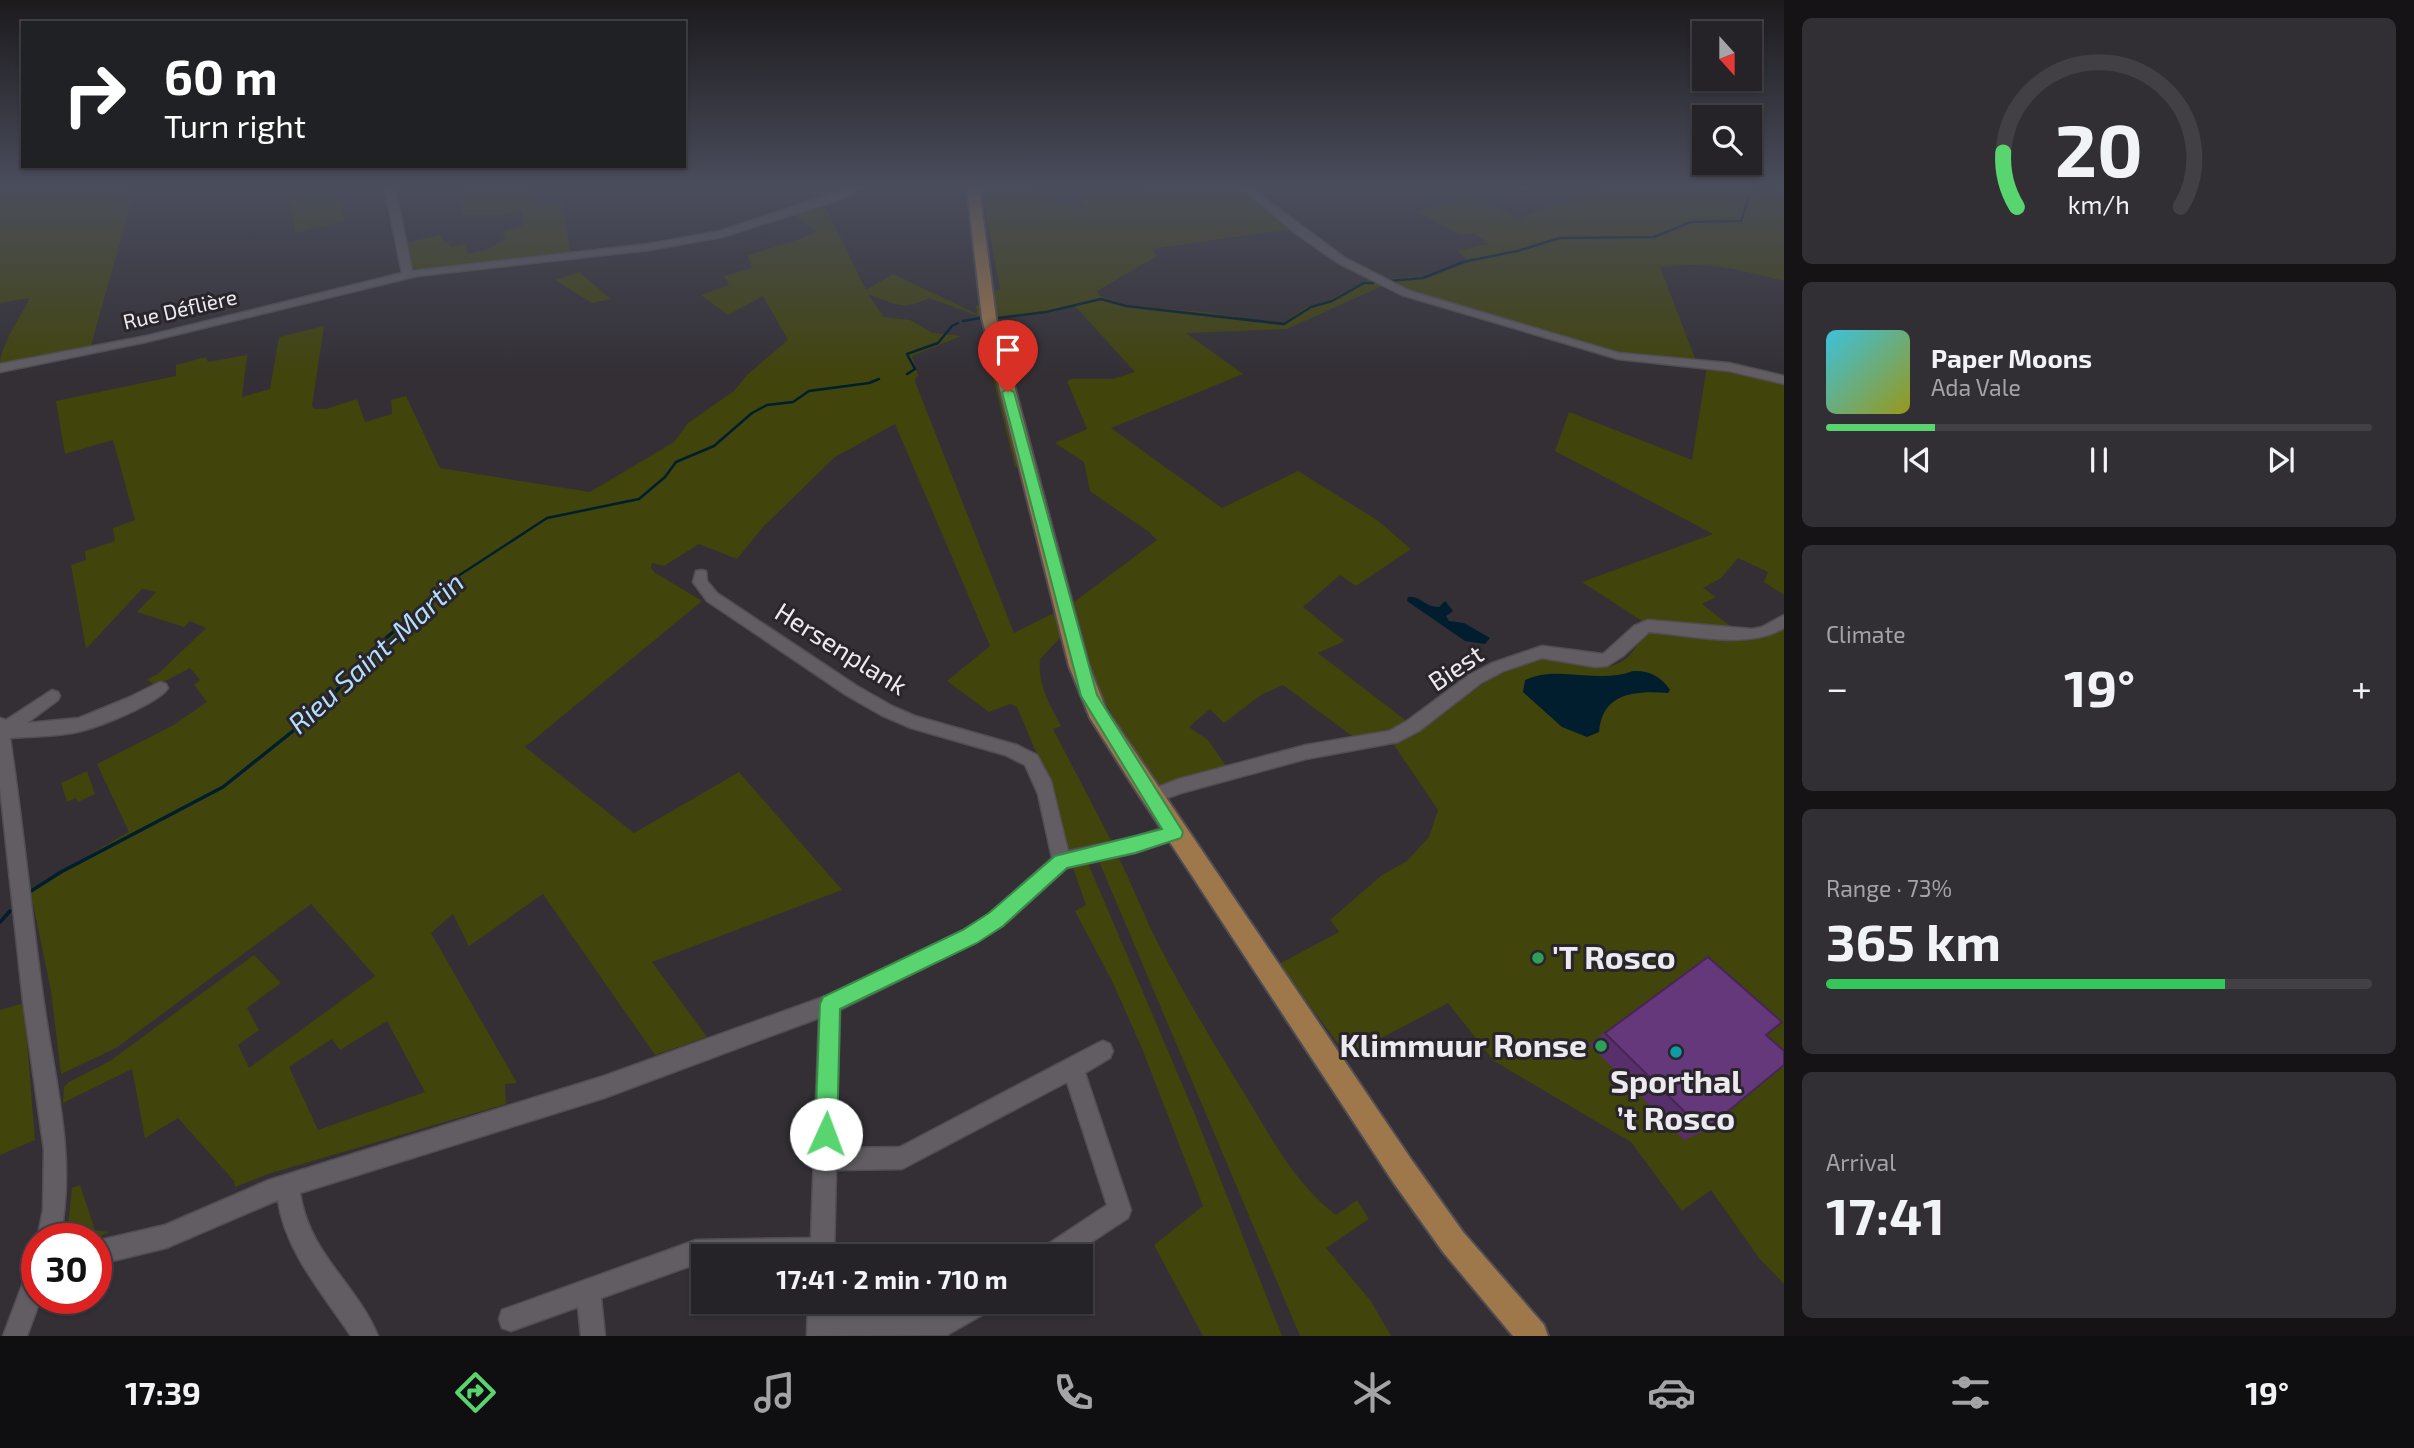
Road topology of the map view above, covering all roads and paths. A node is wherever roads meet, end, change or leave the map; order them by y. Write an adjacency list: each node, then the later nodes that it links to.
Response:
1 (403, 250): 5 (street)
2 (620, 250): 5 (street, Rue Déflière)
3 (981, 250): 13 (main road)
4 (1327, 250): 7 (street)
5 (408, 275): 6 (street, Rue Déflière)
6 (0, 368)
7 (1784, 380)
8 (701, 575): 15 (street, Hersenplank)
9 (1784, 621): 13 (street, Biest)
10 (160, 688): 12 (street)
11 (52, 696): 12 (street)
12 (1, 728): 21 (street)
13 (1151, 797): 14 (main road)
14 (1174, 832): 15 (street); 34 (main road)
15 (1062, 861): 16 (street)
16 (830, 1004): 19 (street); 20 (street)
17 (1103, 1051): 18 (street)
18 (1073, 1068): 19 (street); 23 (street)
19 (825, 1159): 22 (street)
20 (287, 1185): 24 (street); 32 (street)
21 (51, 1223)
22 (822, 1244)
23 (1068, 1244)
24 (112, 1249)
25 (691, 1254): 26 (street)
26 (588, 1293): 29 (street); 33 (street)
27 (23, 1314): 31 (street)
28 (961, 1314): 30 (street)
29 (511, 1319)
30 (820, 1320)
31 (15, 1336)
32 (366, 1336)
33 (593, 1336)
34 (1533, 1336)

